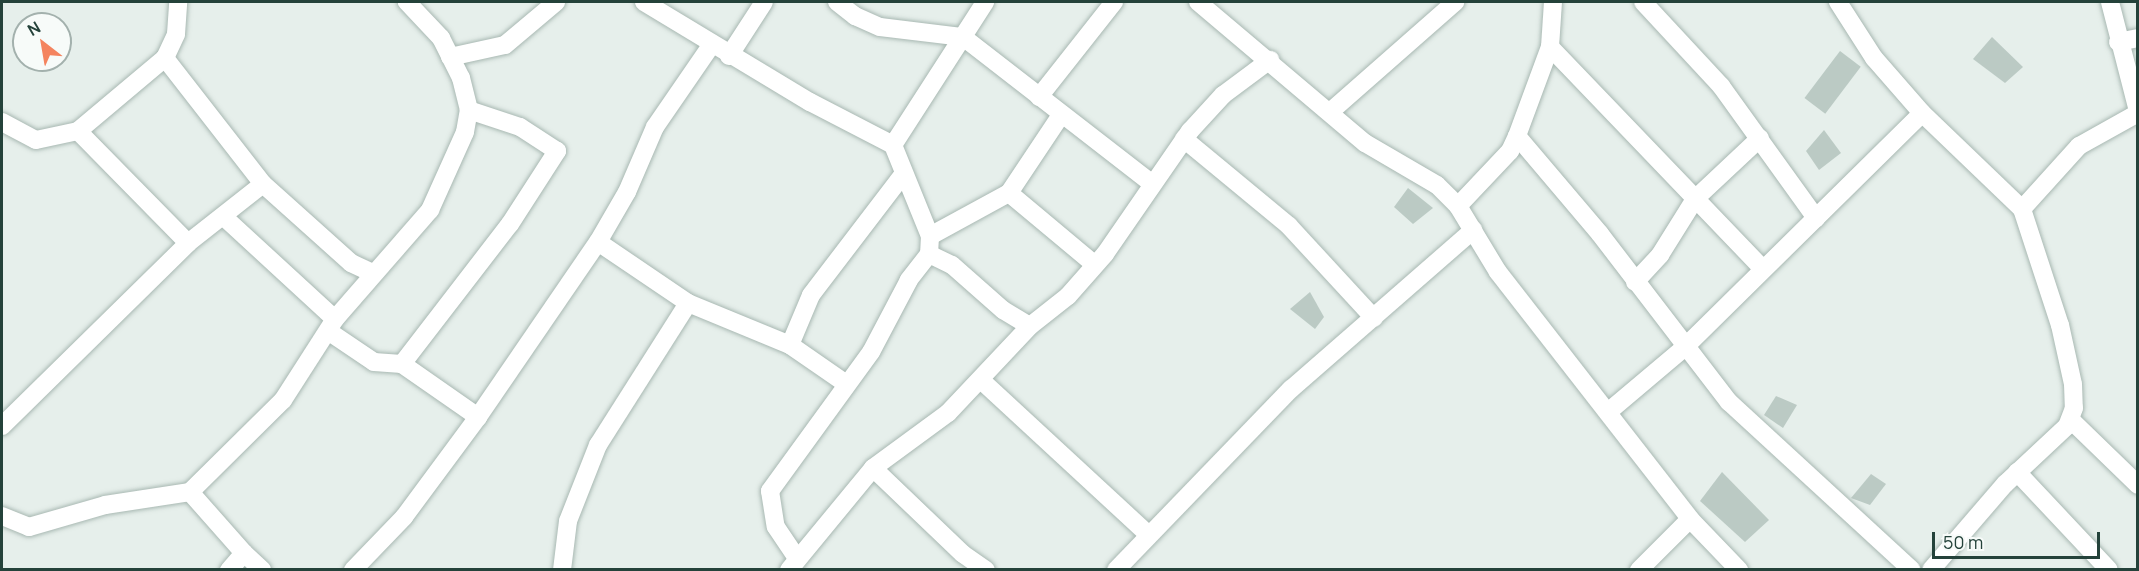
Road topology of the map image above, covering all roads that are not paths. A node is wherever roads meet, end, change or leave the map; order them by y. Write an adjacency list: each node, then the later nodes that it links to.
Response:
1 (178, 2): 22 (street)
2 (407, 2): 21 (street)
3 (556, 2): 21 (street)
4 (644, 2): 18 (street)
5 (764, 2): 20 (street)
6 (837, 2): 15 (street)
7 (985, 2): 15 (street)
8 (1198, 2): 23 (street)
9 (1455, 2): 26 (street)
10 (1553, 2): 19 (street)
11 (1643, 2): 33 (street)
12 (1838, 2): 27 (street)
13 (2109, 2): 17 (street)
14 (1104, 3): 24 (street)
15 (963, 37): 24 (street); 35 (street)
16 (2138, 38): 17 (street)
17 (2118, 42): 28 (street)
18 (712, 44): 20 (street); 47 (street)
19 (1550, 47): 32 (street); 40 (street)
20 (729, 56): 35 (street)
21 (450, 57): 25 (street)
22 (165, 58): 31 (street); 38 (street)
23 (1270, 60): 26 (street); 34 (street)
24 (1039, 97): 29 (street)
25 (469, 110): 52 (street); 61 (street)
26 (1330, 112): 41 (street)
27 (1922, 112): 42 (street); 44 (street)
28 (2138, 112): 42 (street)
29 (1061, 115): 37 (street); 39 (street)
30 (2, 122): 31 (street)
31 (78, 131): 48 (street)
32 (1517, 136): 41 (street); 53 (street)
33 (1760, 138): 40 (street); 44 (street)
34 (1184, 139): 37 (street); 55 (street)
35 (893, 145): 36 (street)
36 (902, 176): 46 (street); 59 (street)
37 (1151, 183): 50 (street)
38 (264, 184): 43 (street); 52 (street)
39 (1009, 193): 46 (street); 50 (street)
40 (1695, 200): 51 (street); 53 (street)
41 (1458, 206): 45 (street)
42 (2022, 209): 67 (street)
43 (225, 218): 48 (street); 56 (street)
44 (1816, 218): 51 (street)
45 (1473, 230): 55 (street); 65 (street)
46 (930, 236): 49 (street)
47 (598, 242): 54 (street); 66 (street)
48 (188, 243): 68 (street)
49 (929, 254): 58 (street); 64 (street)
50 (1094, 264): 58 (street)
51 (1763, 269): 60 (street)
52 (372, 273): 56 (street)
53 (1635, 282): 57 (street)
54 (687, 303): 59 (street); 82 (street)
55 (1374, 318): 75 (street)
56 (332, 325): 61 (street); 72 (street)
57 (1668, 325): 60 (street); 62 (street)
58 (1030, 326): 63 (street)
59 (790, 345): 64 (street)
60 (1684, 348): 62 (street); 86 (street)
61 (402, 364): 66 (street)
62 (1660, 367): 65 (street)
63 (982, 381): 69 (street); 75 (street)
64 (845, 383): 77 (street)
65 (1608, 412): 74 (street)
66 (478, 417): 81 (street)
67 (2071, 420): 70 (street); 71 (street)
68 (2, 426)
69 (873, 468): 77 (street); 83 (street)
70 (2017, 472): 87 (street); 88 (street)
71 (2138, 485)
72 (190, 492): 73 (street); 76 (street)
73 (2, 516)
74 (1690, 519): 84 (street); 85 (street)
75 (1147, 533): 78 (street)
76 (244, 553): 79 (street); 80 (street)
77 (793, 564)
78 (1116, 569)
79 (229, 570)
80 (262, 570)
81 (353, 570)
82 (561, 570)
83 (986, 570)
84 (1640, 570)
85 (1739, 570)
86 (1912, 570)
87 (1931, 570)
88 (2109, 570)

